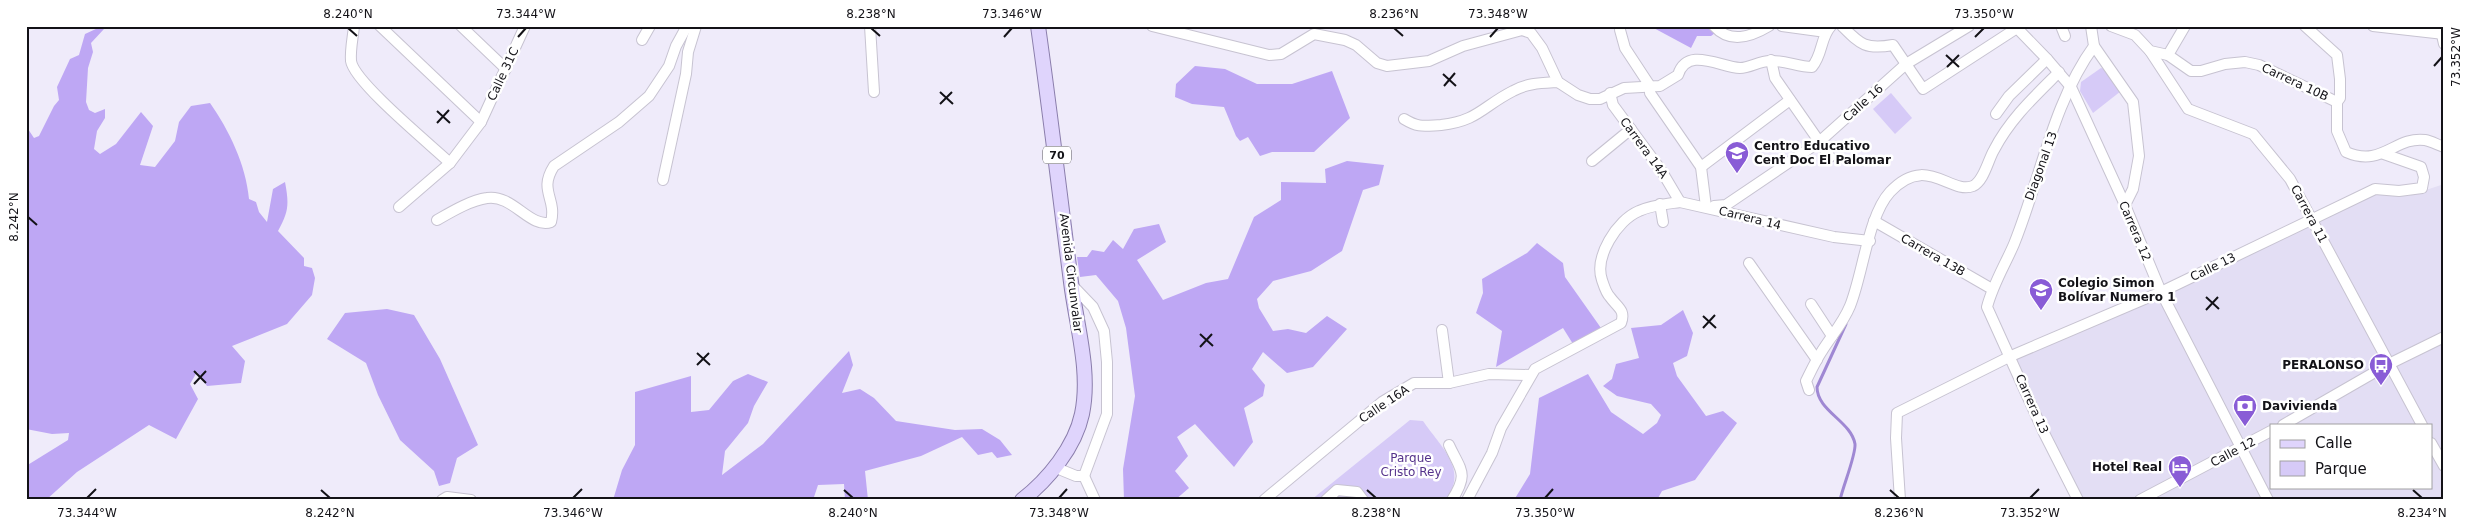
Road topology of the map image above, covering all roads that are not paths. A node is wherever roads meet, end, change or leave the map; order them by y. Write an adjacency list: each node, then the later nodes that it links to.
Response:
1 (354, 26): 52 (street)
2 (380, 26): 45 (street)
3 (461, 26): 34 (street)
4 (525, 26): 34 (street, Calle 31C)
5 (650, 26): 27 (street)
6 (687, 26): 61 (street)
7 (696, 26): 54 (street)
8 (870, 26): 39 (street)
9 (1038, 26): 66 (main road, Avenida Circunvalar / 70)
10 (1152, 26): 36 (street)
11 (1714, 26): 12 (street)
12 (1769, 26)
13 (1782, 26): 23 (street)
14 (1842, 26): 33 (street)
15 (1969, 26): 33 (street, Calle 16)
16 (2061, 26): 26 (street)
17 (2091, 26): 28 (street)
18 (2111, 26): 29 (street, Carrera 11)
19 (2185, 26): 30 (street)
20 (2305, 26): 42 (street)
21 (2373, 26): 25 (street)
22 (2016, 27): 31 (street, Carrera 12); 33 (street)
23 (1828, 29): 32 (street)
24 (1620, 30): 37 (street, Carrera 14)
25 (2442, 35)
26 (2066, 36)
27 (642, 40)
28 (2094, 46): 38 (street, Diagonal 13); 57 (street)
29 (2150, 51): 30 (street, Carrera 11); 60 (street, Carrera 11)
30 (2168, 55): 42 (street, Carrera 10B)
31 (2047, 59): 35 (street, Carrera 12); 43 (street)
32 (1771, 60): 37 (street); 41 (street)
33 (1906, 64): 47 (street, Calle 16)
34 (506, 69): 45 (street, Calle 31C)
35 (2059, 72): 38 (street, Carrera 12); 62 (street)
36 (1558, 82): 40 (street); 44 (street)
37 (1650, 86): 40 (street); 53 (street, Carrera 14)
38 (2071, 87): 57 (street, Carrera 12); 67 (street, Diagonal 13)
39 (874, 92)
40 (1610, 93): 46 (street, Carrera 14A)
41 (1790, 100): 47 (street); 53 (street)
42 (2337, 102): 49 (street)
43 (1996, 114)
44 (1404, 119)
45 (481, 122): 52 (street, Calle 31C)
46 (1630, 129): 51 (street); 55 (street, Carrera 14A)
47 (1819, 142): 50 (street); 58 (street, Calle 16)
48 (2444, 147): 49 (street)
49 (2384, 154): 60 (street, Calle 13)
50 (1830, 157)
51 (1592, 161)
52 (450, 163): 59 (street, Calle 31C)
53 (1702, 167): 58 (street, Carrera 14)
54 (663, 180)
55 (1680, 202): 56 (street); 58 (street)
56 (1660, 204): 63 (street); 77 (street)
57 (2125, 205): 68 (street, Carrera 12)
58 (1706, 206): 64 (street, Carrera 14)
59 (399, 207)
60 (2311, 218): 68 (street, Calle 13); 76 (street, Carrera 11)
61 (437, 220)
62 (1874, 221): 64 (street); 67 (street, Carrera 13B)
63 (1663, 222)
64 (1870, 240): 72 (street)
65 (1749, 263): 75 (street)
66 (1071, 284): 87 (main road, Avenida Circunvalar / 70); 88 (street)
67 (1992, 289): 70 (street, Diagonal 13)
68 (2161, 292): 74 (street, Calle 13); 85 (street, Carrera 12)
69 (1811, 304): 72 (street)
70 (1987, 306): 74 (street, Carrera 13)
71 (1442, 330): 78 (street)
72 (1832, 336): 75 (street)
73 (2444, 337): 76 (street)
74 (2011, 356): 98 (street, Calle 13); 99 (street, Carrera 13)
75 (1817, 360): 79 (street)
76 (2389, 364): 80 (street); 81 (street, Carrera 11)
77 (1530, 375): 78 (street, Calle 16A); 97 (street)
78 (1449, 383): 93 (street, Calle 16A)
79 (1809, 390)
80 (2285, 424)
81 (2421, 424)
82 (2270, 432): 85 (street, Calle 12)
83 (1449, 445): 96 (street)
84 (2432, 445): 86 (street)
85 (2243, 448): 100 (street, Calle 12); 101 (street, Carrera 12)
86 (2444, 466)
87 (1054, 467): 88 (street); 91 (main road, Avenida Circunvalar / 70)
88 (1084, 476): 92 (street)
89 (442, 500): 90 (street)
90 (471, 500)
91 (1022, 500)
92 (1095, 500)
93 (1264, 500)
94 (1326, 500): 95 (street)
95 (1363, 500)
96 (1452, 500)
97 (1467, 500)
98 (1900, 500)
99 (2078, 500)
100 (2140, 500)
101 (2268, 500)

